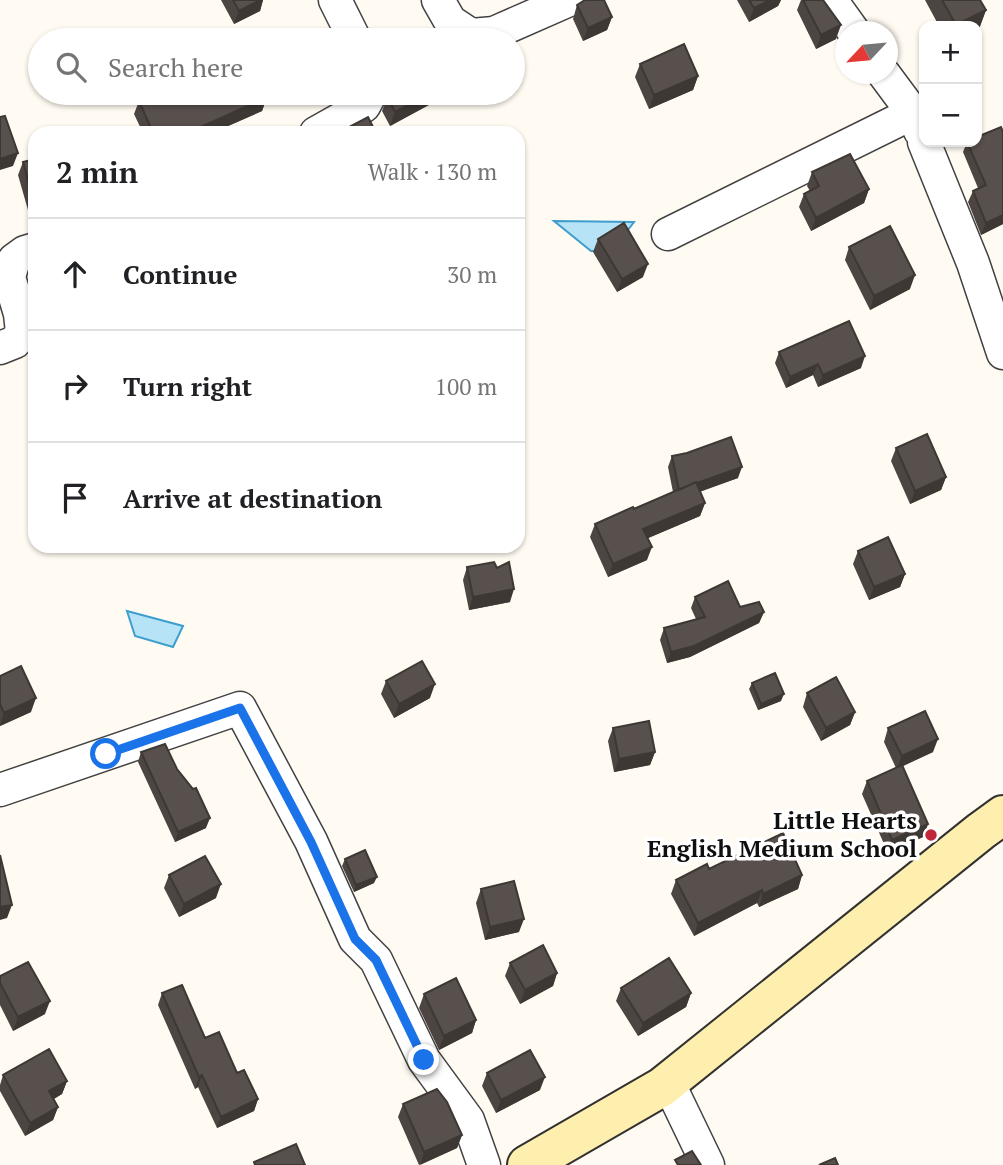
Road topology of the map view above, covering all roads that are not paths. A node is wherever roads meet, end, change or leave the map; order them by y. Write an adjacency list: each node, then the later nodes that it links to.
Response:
1 (335, 0): 6 (street)
2 (438, 0): 7 (street)
3 (569, 0): 8 (street)
4 (831, 0): 5 (street)
5 (846, 21)
6 (349, 28)
7 (457, 28)
8 (505, 28)
9 (890, 84): 12 (street)
10 (365, 105): 11 (street)
11 (328, 126)
12 (919, 129)
13 (919, 133): 15 (street)
14 (927, 147): 18 (street)
15 (668, 234)
16 (28, 251): 17 (street)
17 (0, 348)
18 (1003, 353)
19 (0, 790): 22 (street)
20 (1003, 815): 21 (main road)
21 (668, 1082): 23 (main road); 24 (street)
22 (484, 1165)
23 (527, 1165)
24 (708, 1165)

